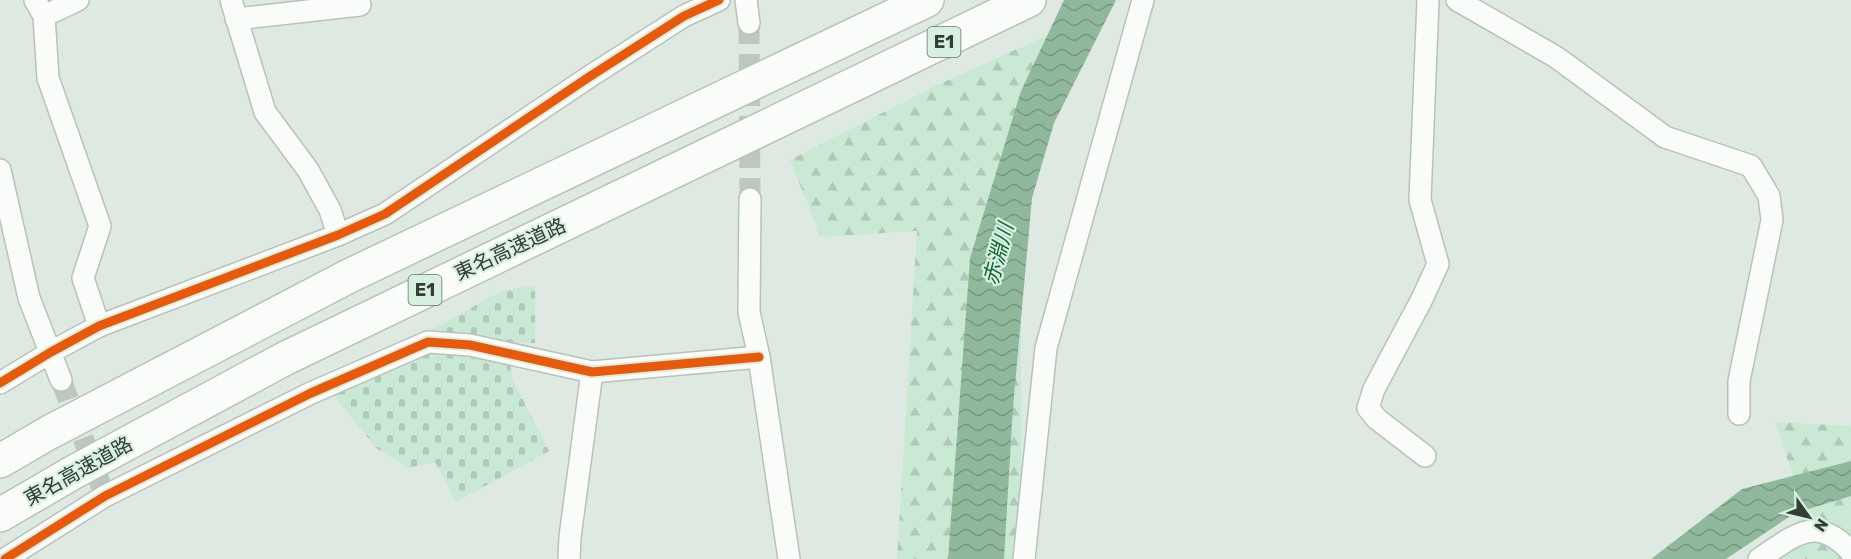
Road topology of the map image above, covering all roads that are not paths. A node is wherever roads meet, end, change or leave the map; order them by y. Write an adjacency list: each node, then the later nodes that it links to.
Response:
1 (78, 0): 10 (street)
2 (719, 0): 15 (street)
3 (746, 0): 12 (street)
4 (927, 0): 24 (highway, E1)
5 (1029, 0): 25 (highway, 東名高速道路 / E1)
6 (1143, 0): 30 (street)
7 (1428, 0): 23 (street)
8 (1457, 0): 22 (street)
9 (360, 5): 11 (street)
10 (40, 8): 16 (street)
11 (234, 10): 15 (street)
12 (749, 23)
13 (0, 170): 17 (street)
14 (750, 199): 18 (street)
15 (338, 235): 16 (street)
16 (99, 326): 17 (street)
17 (51, 352): 20 (street); 21 (street)
18 (759, 357): 19 (street); 29 (street)
19 (592, 372): 27 (street); 28 (street)
20 (61, 380)
21 (0, 383)
22 (1739, 414)
23 (1425, 456)
24 (0, 461)
25 (0, 515)
26 (1851, 552): 31 (street)
27 (5, 559)
28 (569, 559)
29 (789, 559)
30 (1024, 559)
31 (1759, 559)

